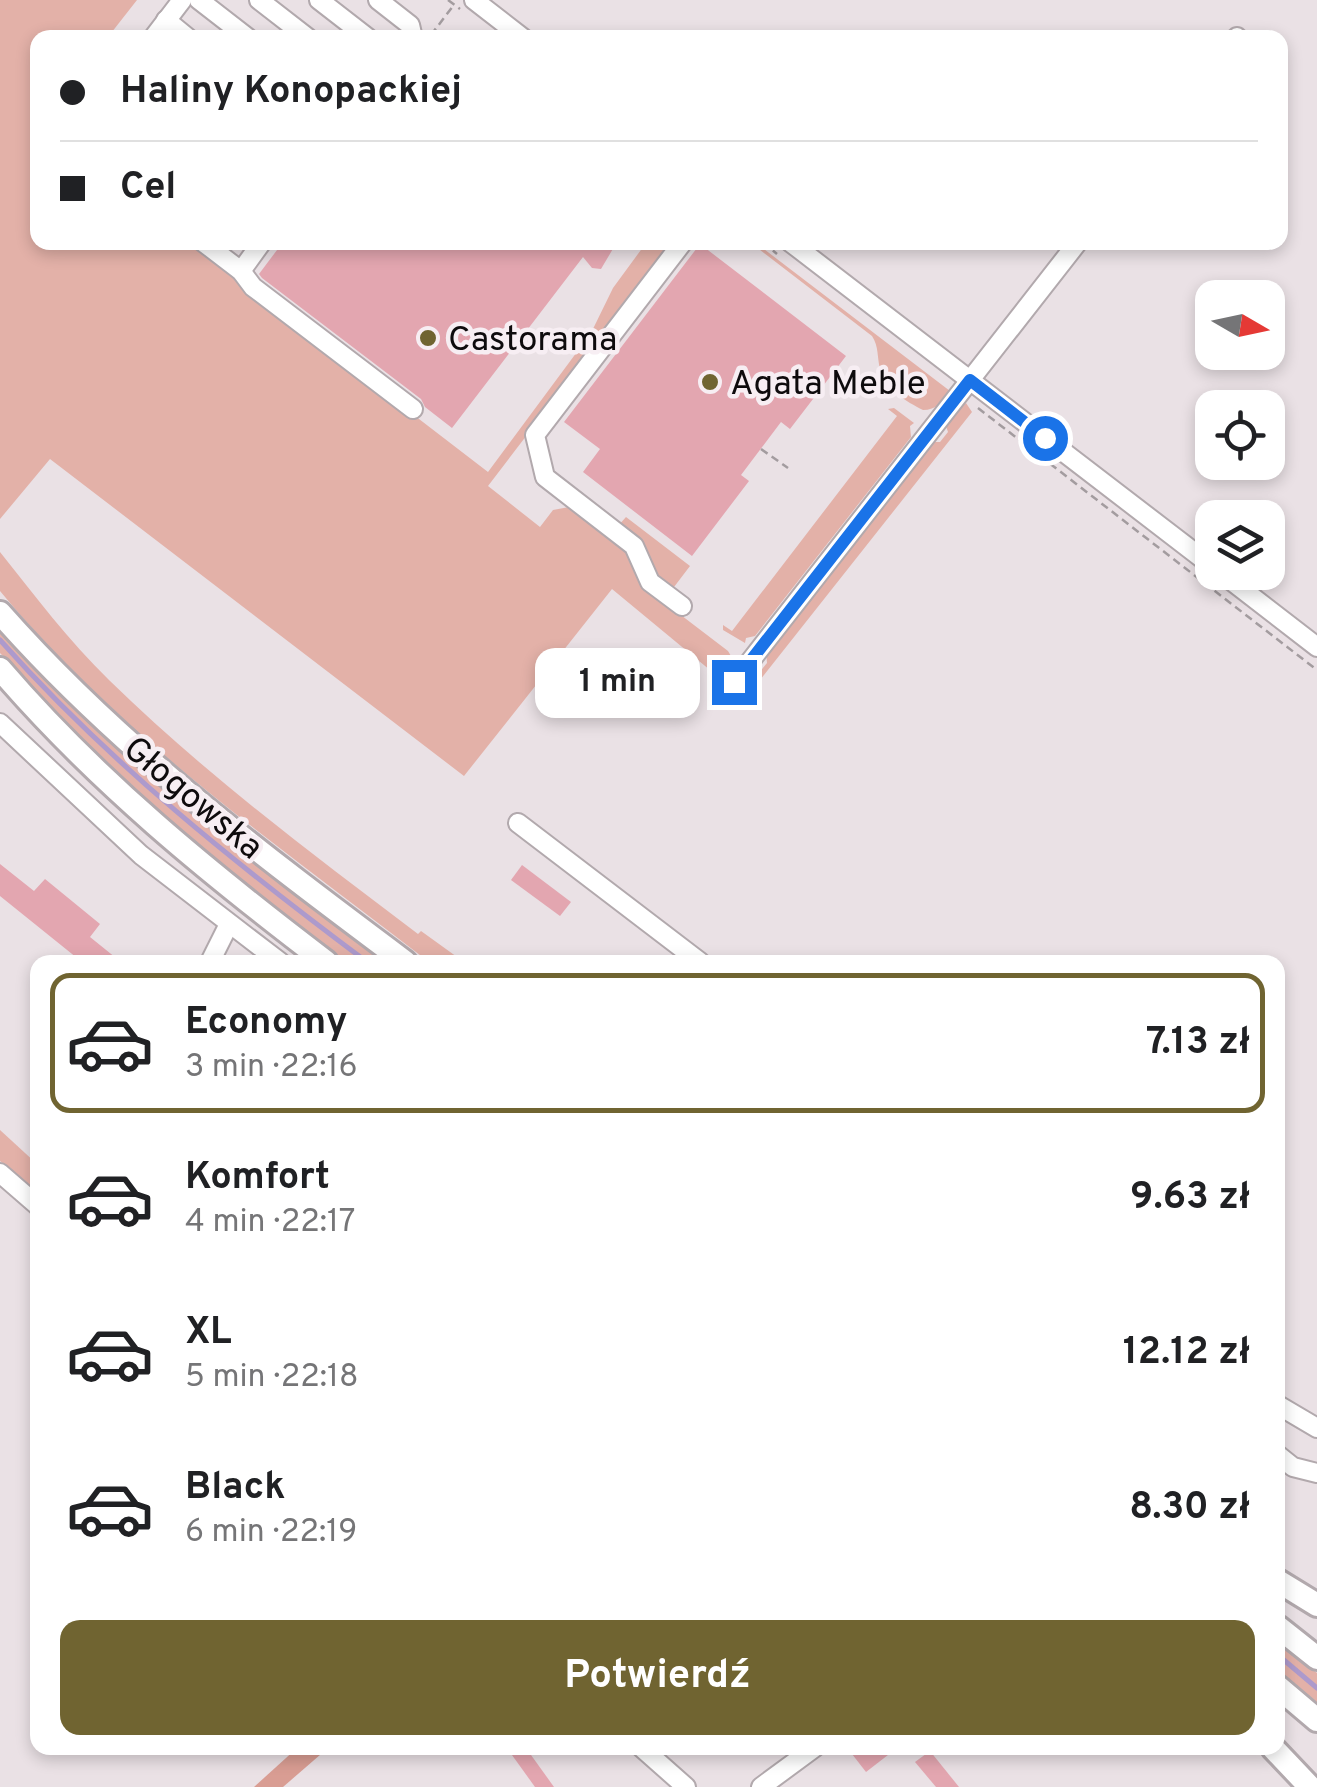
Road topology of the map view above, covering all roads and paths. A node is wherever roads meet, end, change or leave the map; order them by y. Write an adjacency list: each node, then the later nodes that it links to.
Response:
1 (182, 0): 8 (street)
2 (199, 0): 11 (street)
3 (259, 0): 12 (street)
4 (319, 0): 13 (street)
5 (378, 0): 14 (street)
6 (474, 0): 16 (street)
7 (454, 4): 15 (path)
8 (166, 20): 9 (street); 10 (street)
9 (159, 30)
10 (178, 30)
11 (238, 30)
12 (298, 30)
13 (358, 30)
14 (411, 30)
15 (434, 30)
16 (512, 30)
17 (213, 250): 22 (street)
18 (256, 250): 22 (street)
19 (677, 250): 29 (street)
20 (787, 250): 23 (street)
21 (1072, 250): 23 (street)
22 (241, 271): 24 (street)
23 (965, 387): 27 (street); 33 (path); 34 (street)
24 (413, 409)
25 (761, 448): 26 (path)
26 (788, 468)
27 (1195, 554)
28 (1243, 590): 31 (street)
29 (682, 606)
30 (0, 613): 41 (main road, Głogowska)
31 (1317, 647)
32 (0, 670): 40 (main road, Głogowska)
33 (1317, 670)
34 (734, 682)
35 (0, 724): 37 (street)
36 (518, 824): 42 (street)
37 (229, 924): 38 (street); 39 (street)
38 (214, 955)
39 (271, 955)
40 (317, 955)
41 (396, 955)
42 (691, 955)
43 (0, 1173): 44 (street)
44 (30, 1199)
45 (1285, 1409): 46 (street)
46 (1317, 1428)
47 (1285, 1460): 48 (street)
48 (1317, 1473)
49 (1285, 1586): 50 (main road)
50 (1317, 1606)
51 (1285, 1632): 52 (main road)
52 (1317, 1658)
53 (1285, 1693): 54 (main road)
54 (1317, 1720)
55 (650, 1755): 58 (street)
56 (804, 1755): 59 (street)
57 (1280, 1755): 60 (main road)
58 (686, 1787)
59 (761, 1787)
60 (1310, 1787)

